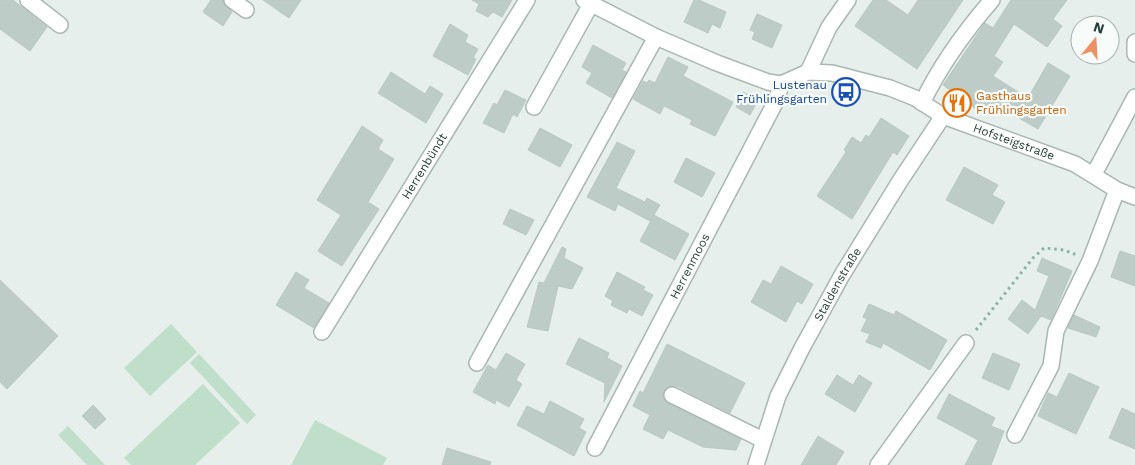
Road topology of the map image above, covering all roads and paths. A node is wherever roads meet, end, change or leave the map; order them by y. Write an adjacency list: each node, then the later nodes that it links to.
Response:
1 (28, 0): 8 (street)
2 (232, 0): 7 (street)
3 (527, 0): 22 (street, Herrenbündt)
4 (848, 0): 12 (street)
5 (992, 0): 15 (street)
6 (587, 2): 9 (street); 16 (street)
7 (246, 10)
8 (60, 25)
9 (656, 36): 13 (street); 24 (street)
10 (1135, 42): 11 (street)
11 (1135, 54)
12 (808, 72): 13 (street, Hofsteigstraße); 15 (street, Hofsteigstraße)
13 (781, 84): 28 (street, Herrenmoos)
14 (1135, 97): 18 (street)
15 (922, 103): 17 (street, Hofsteigstraße)
16 (534, 106)
17 (943, 116): 18 (street, Hofsteigstraße); 27 (street, Staldenstraße)
18 (1094, 174): 19 (street, Hofsteigstraße)
19 (1117, 190): 20 (street, Hofsteigstraße); 21 (street)
20 (1135, 197)
21 (1090, 260): 23 (path); 26 (street)
22 (322, 332)
23 (966, 343): 30 (street)
24 (477, 363)
25 (672, 395): 27 (street)
26 (1016, 435)
27 (763, 440): 29 (street, Staldenstraße)
28 (595, 448)
29 (756, 465)
30 (878, 465)

